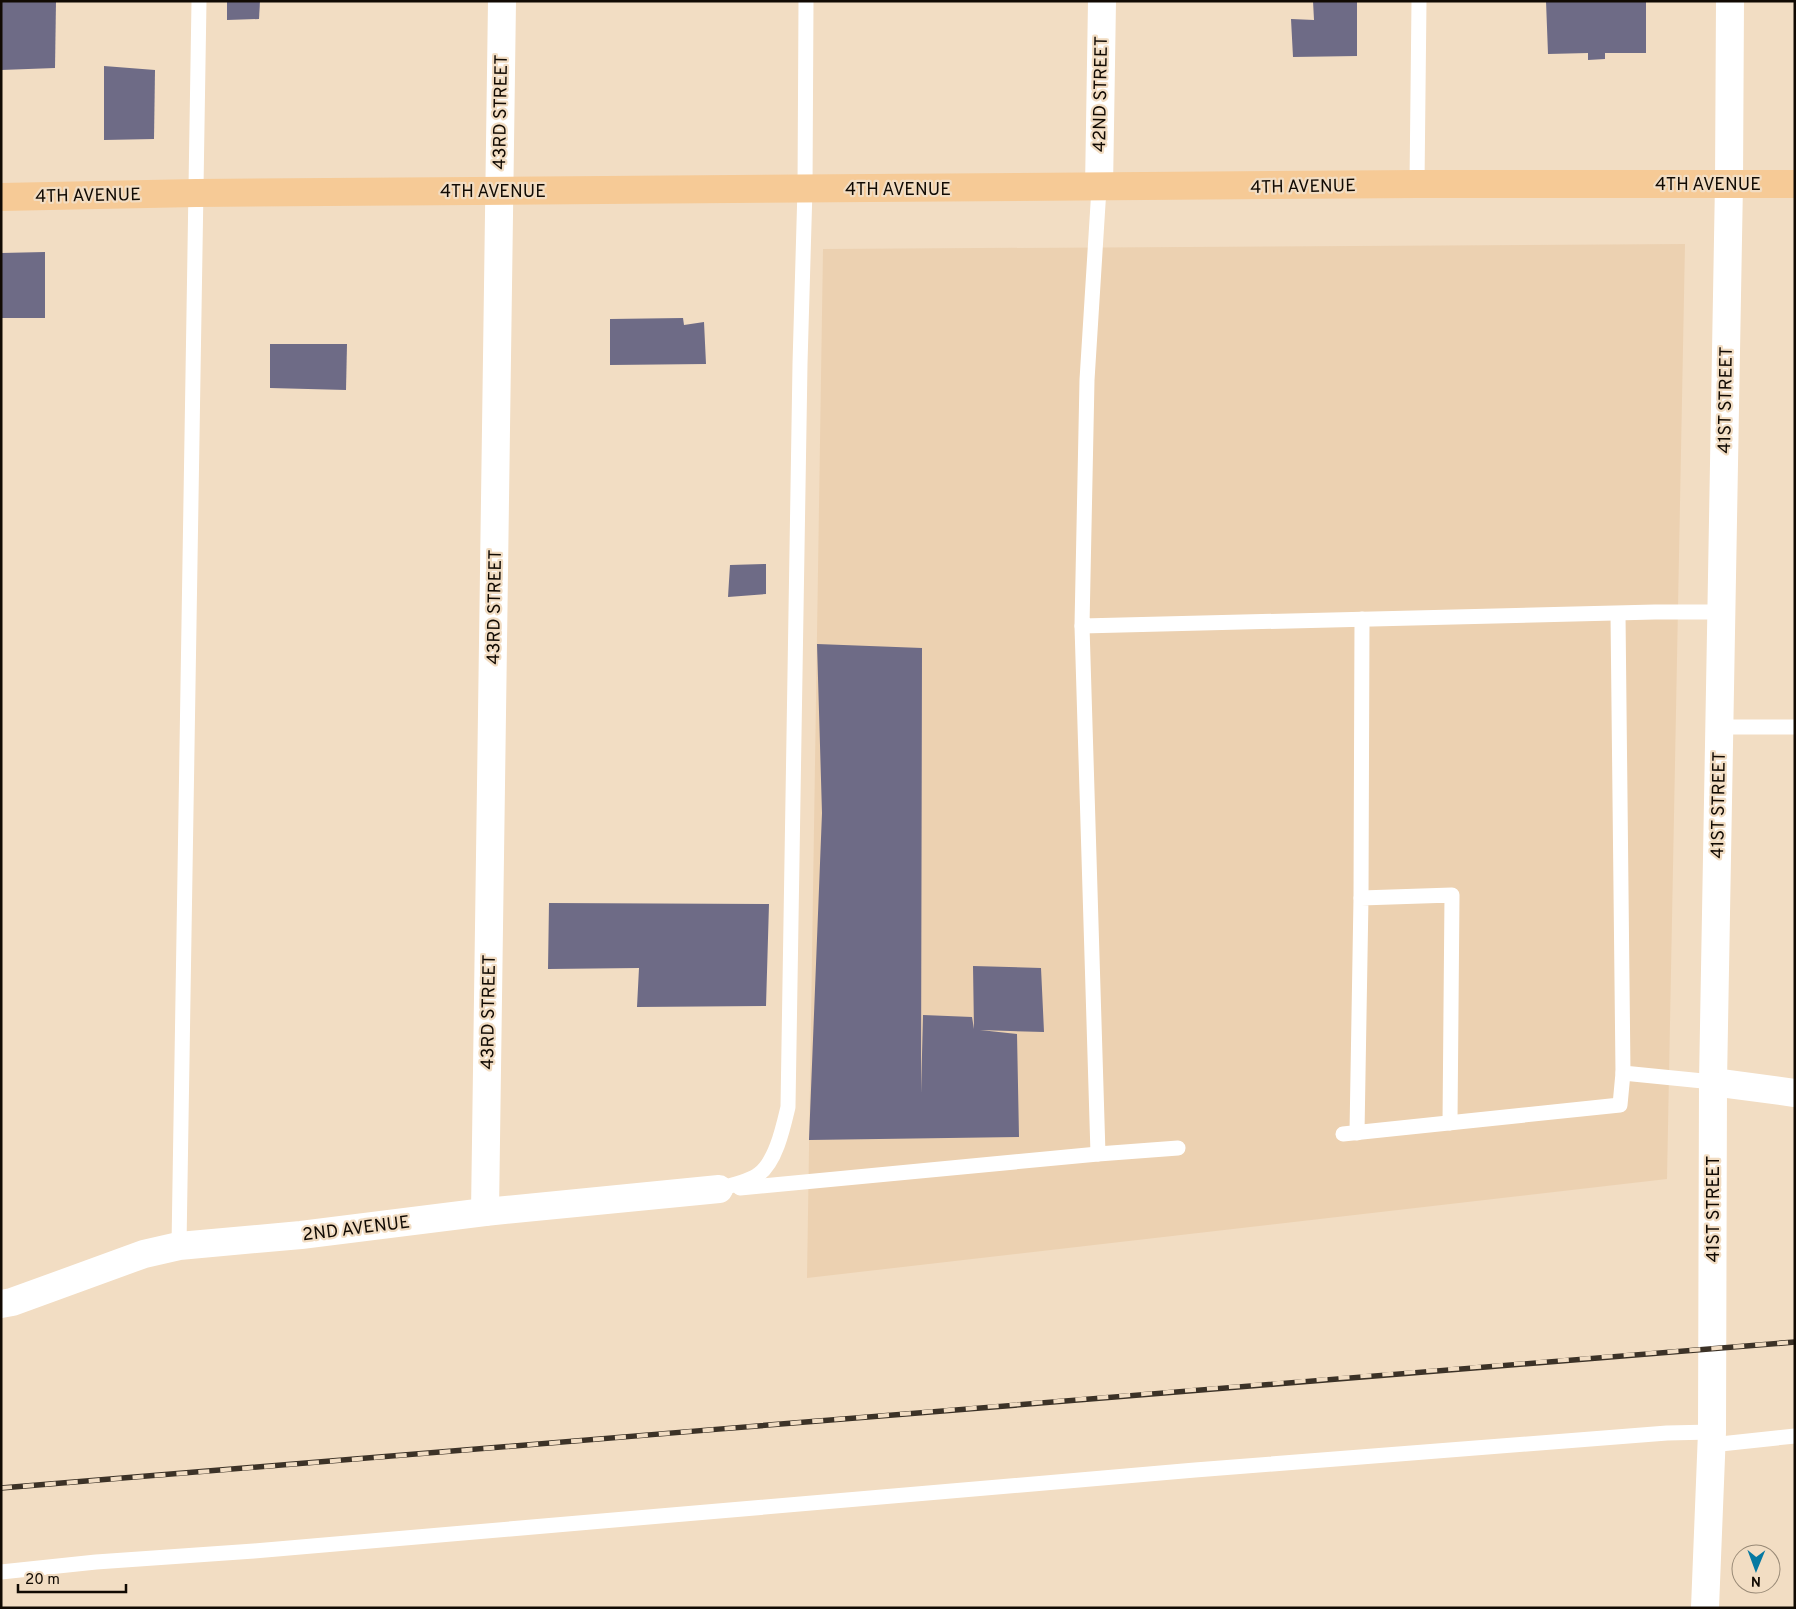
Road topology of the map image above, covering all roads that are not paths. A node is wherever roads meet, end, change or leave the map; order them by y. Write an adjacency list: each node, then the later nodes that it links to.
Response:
1 (198, 1): 13 (lane)
2 (502, 1): 12 (street, 43RD STREET)
3 (806, 1): 11 (lane)
4 (1102, 1): 10 (street, 42ND STREET)
5 (1419, 1): 8 (lane)
6 (1730, 1): 7 (street, 41ST STREET)
7 (1729, 183): 8 (main road, 4TH AVENUE); 9 (main road, 4TH AVENUE); 15 (street, 41ST STREET)
8 (1417, 184): 10 (main road, 4TH AVENUE)
9 (1795, 184)
10 (1099, 188): 11 (main road, 4TH AVENUE); 18 (lane)
11 (805, 189): 12 (main road, 4TH AVENUE); 28 (lane)
12 (500, 192): 13 (main road, 4TH AVENUE); 29 (street, 43RD STREET)
13 (196, 193): 14 (main road, 4TH AVENUE); 30 (lane)
14 (1, 197)
15 (1722, 612): 16 (lane); 19 (street, 41ST STREET)
16 (1618, 614): 17 (lane); 22 (lane)
17 (1362, 619): 18 (lane); 21 (lane)
18 (1082, 626): 27 (lane)
19 (1720, 727): 20 (lane); 23 (street, 41ST STREET)
20 (1795, 727)
21 (1361, 898): 25 (lane); 25 (lane)
22 (1623, 1073): 23 (lane); 25 (lane)
23 (1713, 1082): 24 (street); 33 (street, 41ST STREET)
24 (1795, 1093)
25 (1450, 1123)
26 (1178, 1148): 27 (lane)
27 (1098, 1154): 28 (lane)
28 (719, 1189): 29 (street, 2ND AVENUE)
29 (485, 1212): 30 (street, 2ND AVENUE)
30 (179, 1246): 31 (street, 2ND AVENUE)
31 (1, 1304)
32 (1795, 1436): 33 (lane)
33 (1711, 1439): 34 (lane); 35 (street, 41ST STREET)
34 (1, 1572)
35 (1705, 1608)

